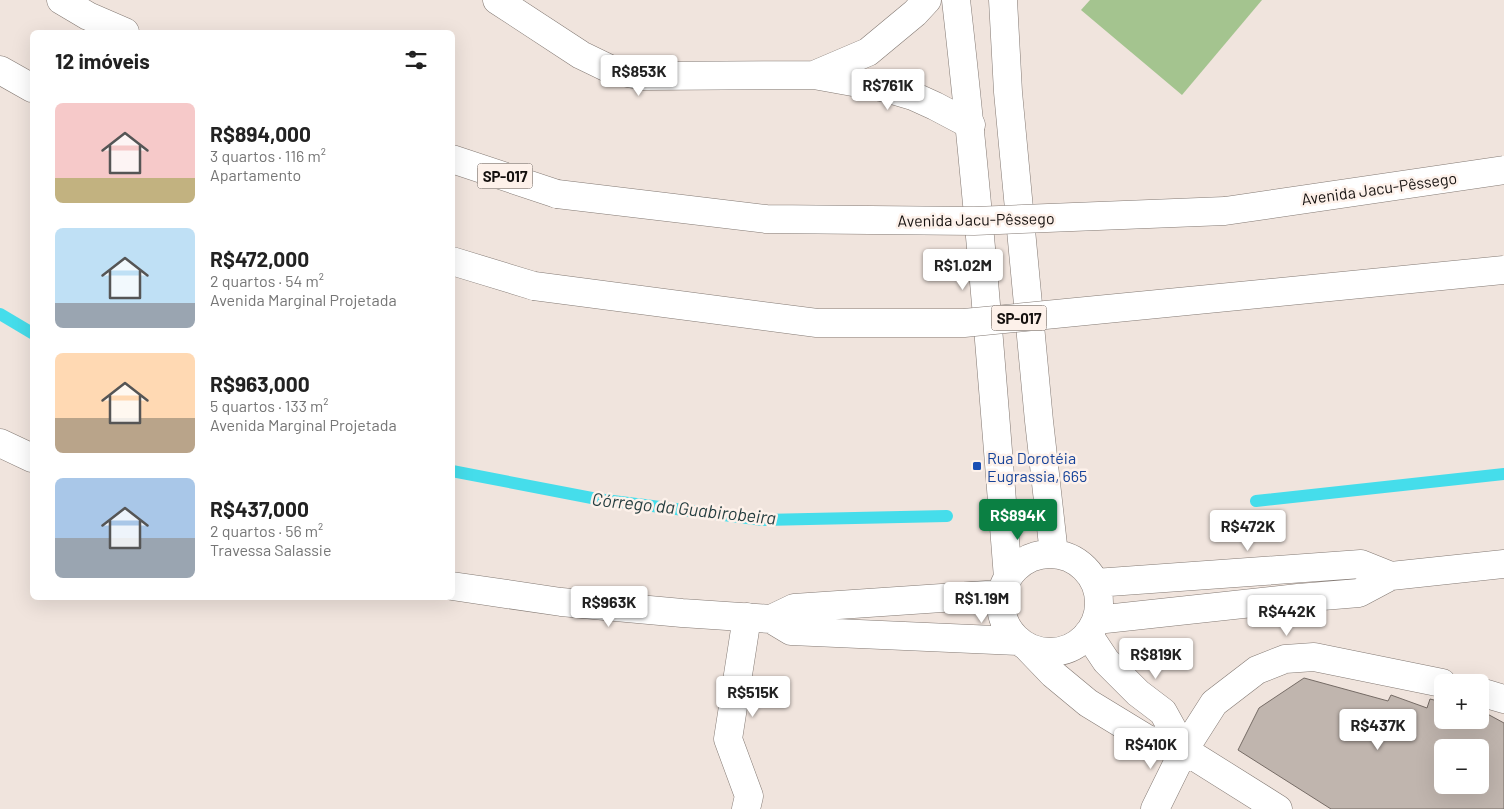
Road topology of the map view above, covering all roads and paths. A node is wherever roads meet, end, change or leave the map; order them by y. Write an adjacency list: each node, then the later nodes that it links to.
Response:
1 (61, 0): 6 (main road)
2 (497, 0): 8 (main road)
3 (927, 0): 8 (main road)
4 (956, 0): 10 (main road)
5 (1003, 0): 17 (main road)
6 (120, 30)
7 (0, 70): 9 (main road)
8 (814, 75): 10 (main road)
9 (30, 87)
10 (970, 125): 22 (main road)
11 (455, 160): 12 (main road, Avenida Jacu-Pêssego / SP-017, bridge)
12 (1504, 170)
13 (455, 262): 14 (main road, SP-017, bridge)
14 (1504, 270)
15 (0, 444): 16 (main road)
16 (30, 457)
17 (1054, 554): 20 (main road); 22 (main road)
18 (1504, 564): 19 (main road)
19 (1391, 576): 20 (main road); 24 (main road)
20 (1096, 583): 24 (main road)
21 (455, 586): 23 (main road)
22 (1004, 586): 23 (main road); 25 (main road)
23 (759, 618): 25 (main road); 30 (main road)
24 (1092, 627): 25 (main road); 29 (main road)
25 (1023, 645): 29 (main road)
26 (1434, 681): 29 (main road)
27 (1489, 695): 28 (main road)
28 (1504, 699)
29 (1184, 750): 31 (main road); 32 (main road)
30 (746, 809)
31 (1155, 809)
32 (1278, 809)

